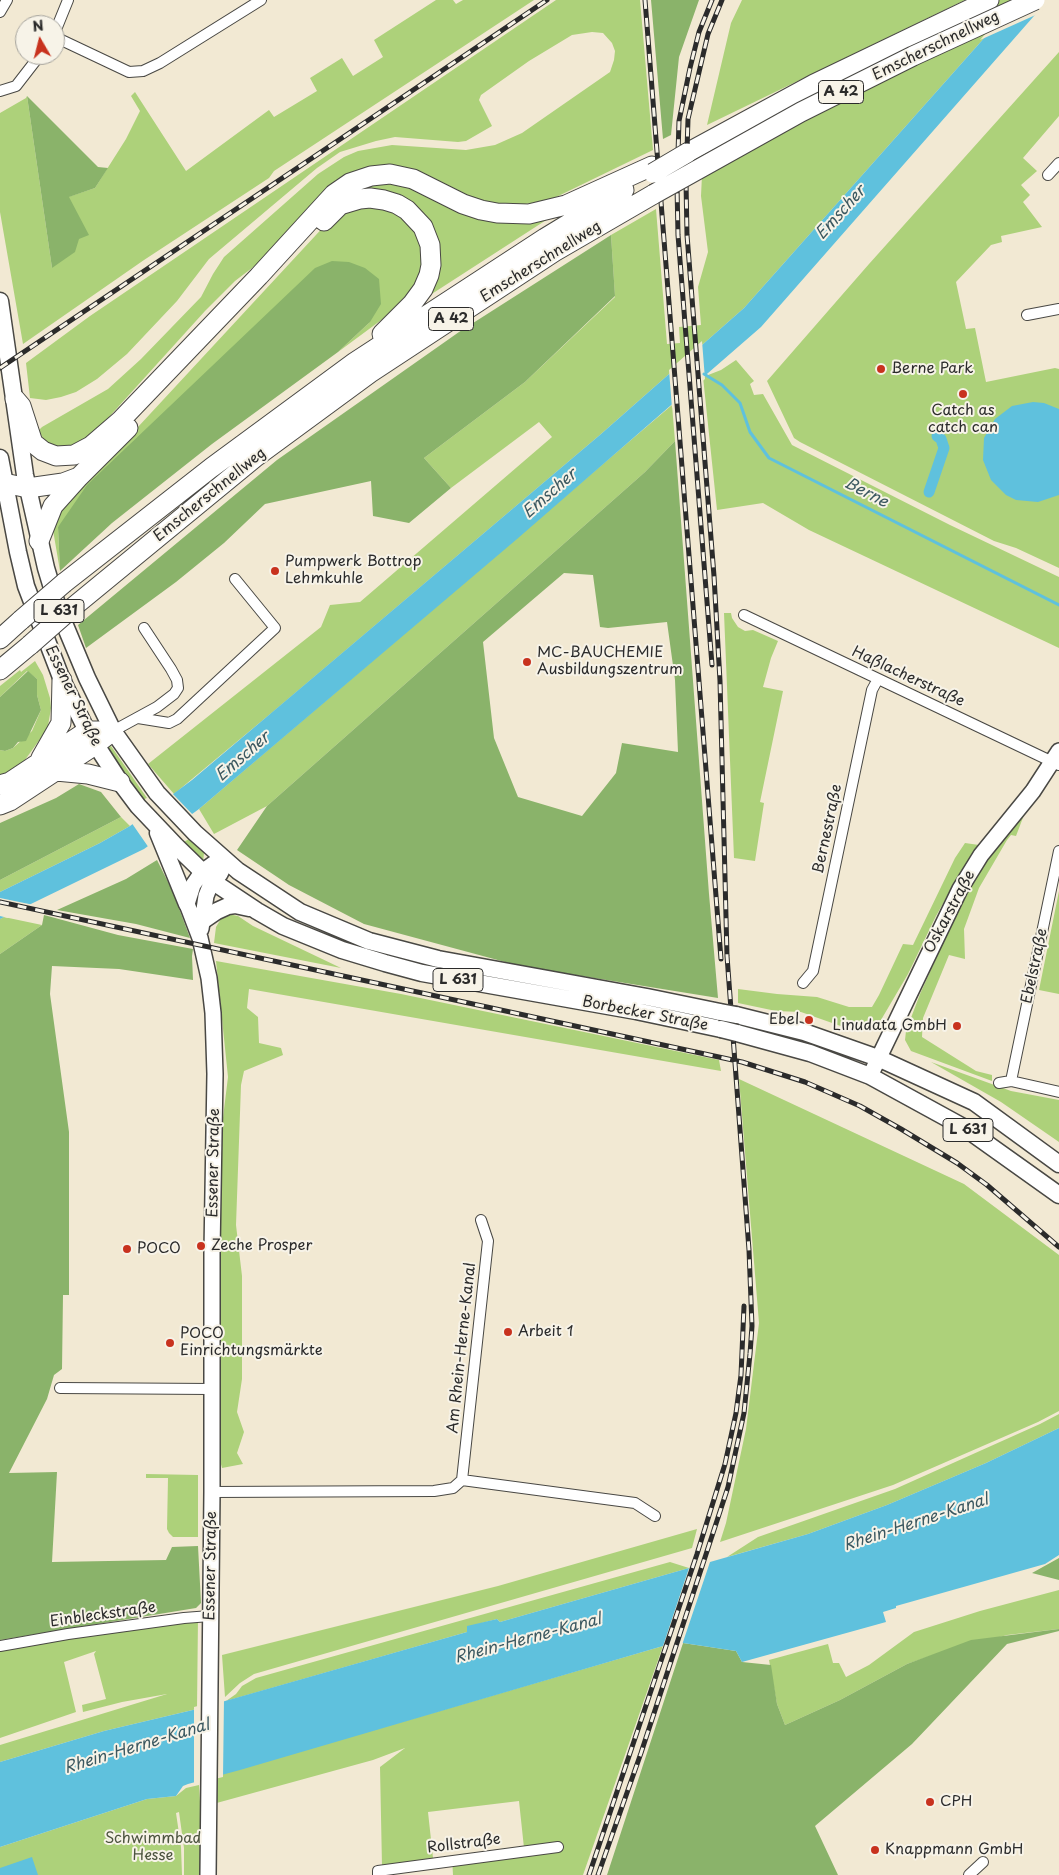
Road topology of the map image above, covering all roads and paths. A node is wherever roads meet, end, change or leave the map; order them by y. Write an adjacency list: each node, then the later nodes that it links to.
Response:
1 (7, 0): 6 (street)
2 (68, 0): 7 (street)
3 (260, 0): 8 (street)
4 (989, 0): 12 (highway, A 42, bridge)
5 (1035, 0): 29 (highway, Emscherschnellweg / A 42, bridge)
6 (0, 12)
7 (62, 15)
8 (65, 42)
9 (32, 65): 10 (street)
10 (0, 91)
11 (1059, 163): 13 (street)
12 (652, 169): 17 (highway, A 42); 19 (highway)
13 (1048, 175)
14 (0, 301): 18 (main road, Essener Straße / L 631)
15 (1059, 309): 16 (street)
16 (1027, 315)
17 (355, 362): 21 (highway); 28 (highway, A 42, bridge)
18 (14, 399): 19 (highway); 22 (main road, Essener Straße / L 631)
19 (120, 421): 22 (highway)
20 (0, 458): 23 (main road, Essener Straße / L 631)
21 (79, 477): 22 (highway); 24 (highway)
22 (26, 481): 23 (highway); 24 (main road, Essener Straße / L 631)
23 (2, 483): 31 (main road, Essener Straße / L 631)
24 (39, 541): 33 (main road, Essener Straße / L 631)
25 (235, 579): 32 (street)
26 (744, 615): 30 (street, Haßlacherstraße)
27 (144, 628): 32 (street, Essener Straße)
28 (0, 639)
29 (0, 670)
30 (878, 679): 35 (street, Haßlacherstraße); 48 (street, Bernestraße)
31 (62, 680): 34 (main road, Essener Straße / L 631); 36 (highway)
32 (138, 718): 33 (street, Essener Straße)
33 (113, 731): 34 (highway); 43 (main road, Essener Straße / L 631)
34 (91, 738): 36 (highway); 37 (highway); 38 (main road, Essener Straße / L 631)
35 (1057, 759): 49 (main road, Oskarstraße)
36 (38, 762): 39 (highway)
37 (56, 771): 38 (highway); 40 (highway)
38 (120, 782): 41 (main road, Essener Straße / L 631)
39 (0, 786)
40 (0, 805)
41 (171, 850): 44 (main road, L 631); 45 (main road)
42 (1059, 851): 51 (street, Ebelstraße)
43 (226, 862): 44 (main road); 49 (main road, Borbecker Straße / L 631, bridge)
44 (207, 876): 45 (main road); 46 (main road, Borbecker Straße / L 631); 47 (main road, Essener Straße)
45 (187, 904): 47 (main road, Essener Straße)
46 (257, 912): 47 (main road); 50 (main road, Borbecker Straße / L 631, bridge)
47 (201, 930): 58 (main road, Essener Straße)
48 (803, 982)
49 (878, 1058): 50 (main road, Oskarstraße); 54 (main road, Borbecker Straße / L 631)
50 (870, 1076): 55 (main road, Borbecker Straße / L 631)
51 (1011, 1081): 52 (street); 53 (street)
52 (999, 1083)
53 (1059, 1092)
54 (1059, 1164)
55 (1059, 1195)
56 (481, 1220): 59 (street, Am Rhein-Herne-Kanal)
57 (60, 1388): 58 (street)
58 (211, 1389): 60 (main road, Essener Straße)
59 (462, 1480): 60 (street); 61 (street)
60 (212, 1492): 62 (main road, Essener Straße)
61 (655, 1516)
62 (210, 1616): 63 (street, Einbleckstraße); 66 (main road, Essener Straße)
63 (0, 1646)
64 (558, 1847): 67 (street, Rollstraße)
65 (983, 1862): 68 (street)
66 (208, 1875)
67 (378, 1875)
68 (969, 1875)

